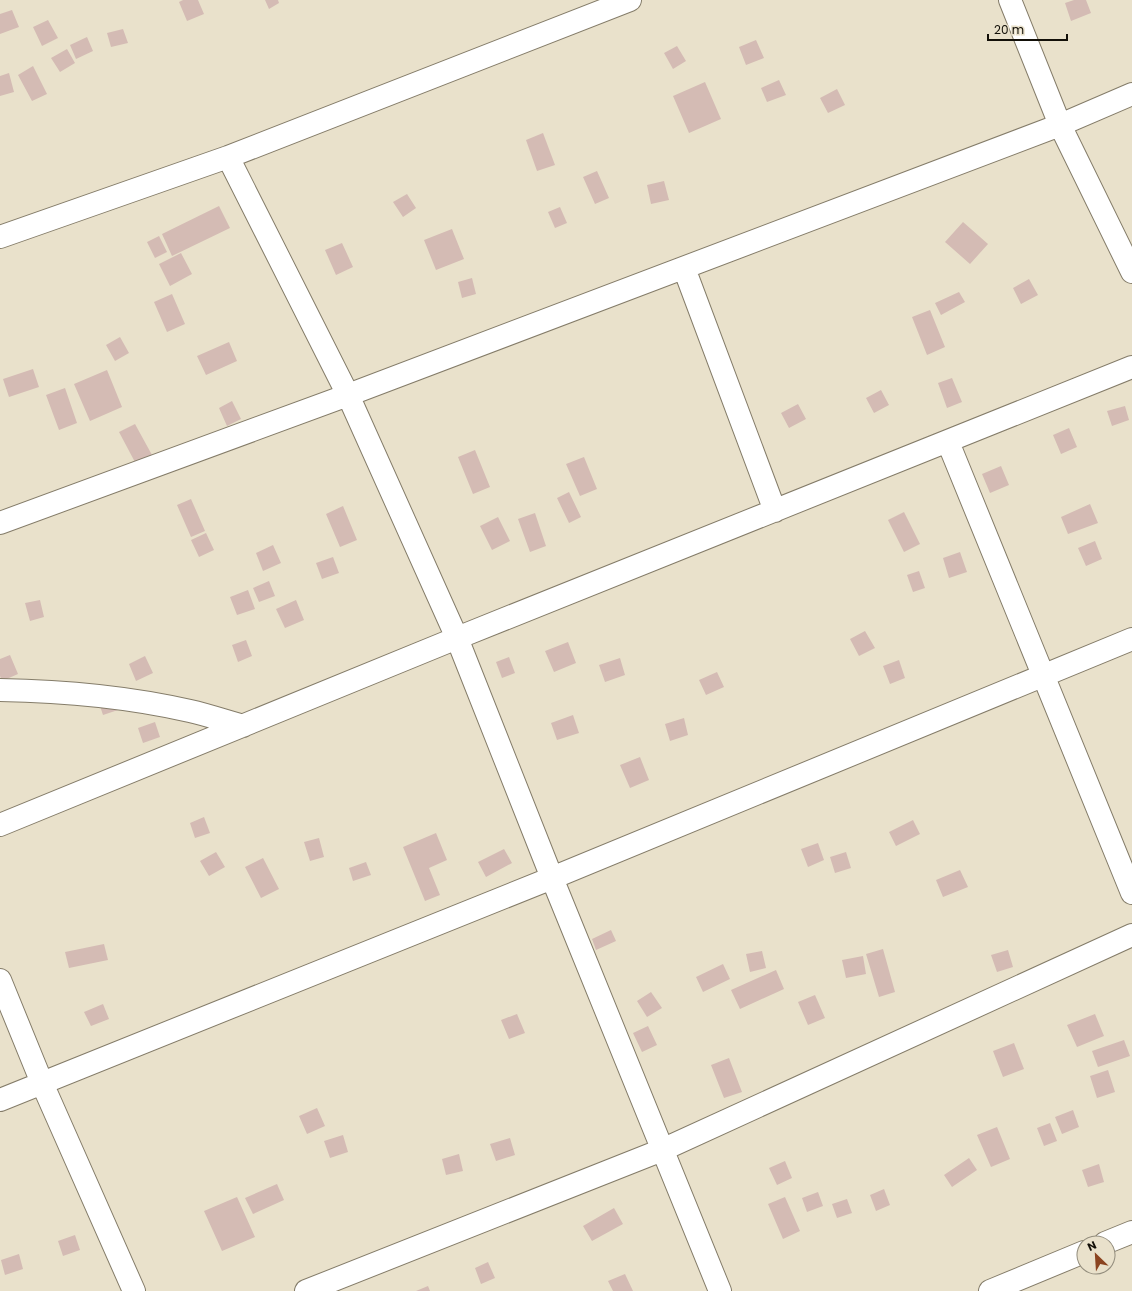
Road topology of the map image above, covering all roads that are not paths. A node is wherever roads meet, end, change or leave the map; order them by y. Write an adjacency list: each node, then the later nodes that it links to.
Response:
1 (630, 0): 5 (street)
2 (1010, 0): 4 (street)
3 (1132, 94): 4 (street)
4 (1060, 125): 7 (street); 8 (street)
5 (228, 157): 6 (street); 10 (street)
6 (0, 236)
7 (684, 268): 10 (street); 12 (street)
8 (1132, 272)
9 (1132, 367): 11 (street)
10 (348, 395): 13 (street); 14 (street)
11 (948, 442): 12 (street); 16 (street)
12 (774, 511): 14 (street)
13 (0, 524)
14 (457, 638): 18 (street); 20 (street)
15 (1132, 640): 16 (street)
16 (1044, 676): 20 (street); 21 (street)
17 (0, 690): 18 (street)
18 (243, 726): 19 (street)
19 (0, 826)
20 (552, 878): 24 (street); 26 (street)
21 (1132, 893)
22 (1132, 935): 26 (street)
23 (0, 980): 24 (street)
24 (42, 1083): 25 (street); 30 (street)
25 (0, 1100)
26 (662, 1150): 31 (street); 32 (street)
27 (1132, 1232): 28 (street)
28 (1116, 1239)
29 (1076, 1255): 33 (street)
30 (134, 1291)
31 (306, 1291)
32 (720, 1291)
33 (990, 1291)

